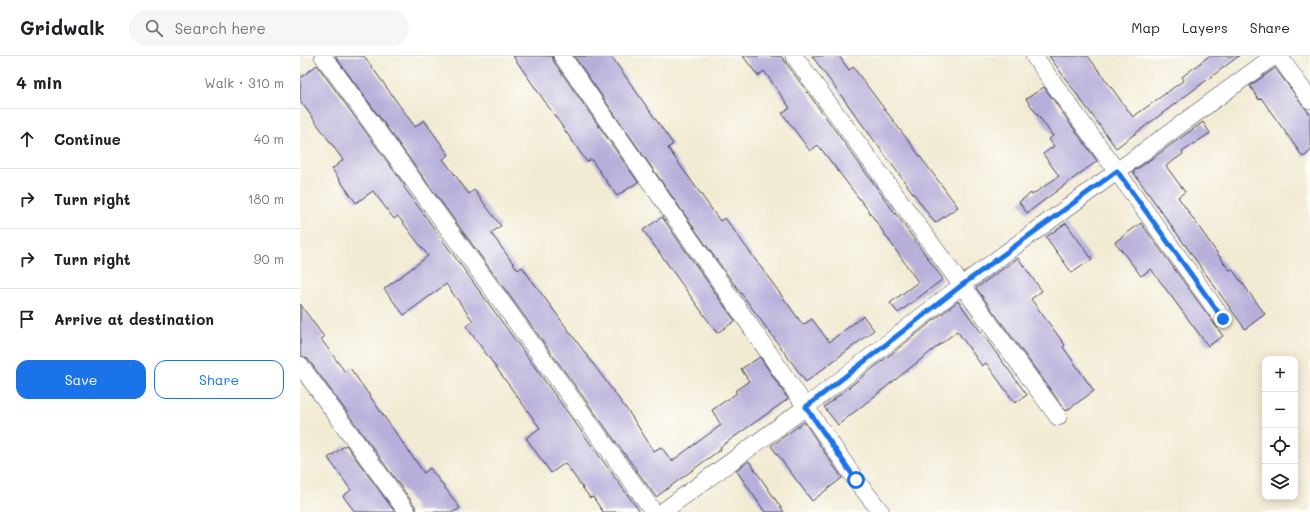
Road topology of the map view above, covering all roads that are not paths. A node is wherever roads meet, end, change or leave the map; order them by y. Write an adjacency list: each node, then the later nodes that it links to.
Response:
1 (323, 56): 15 (street)
2 (562, 56): 12 (street)
3 (794, 56): 9 (street)
4 (1034, 56): 8 (street)
5 (1274, 56): 8 (street)
6 (1279, 56): 7 (street)
7 (1310, 100)
8 (1117, 171): 9 (street); 10 (street)
9 (962, 285): 12 (street); 13 (street)
10 (1223, 319)
11 (300, 365): 14 (street)
12 (806, 407): 16 (street); 17 (street)
13 (1058, 417)
14 (407, 512)
15 (654, 512)
16 (662, 512)
17 (881, 512)

